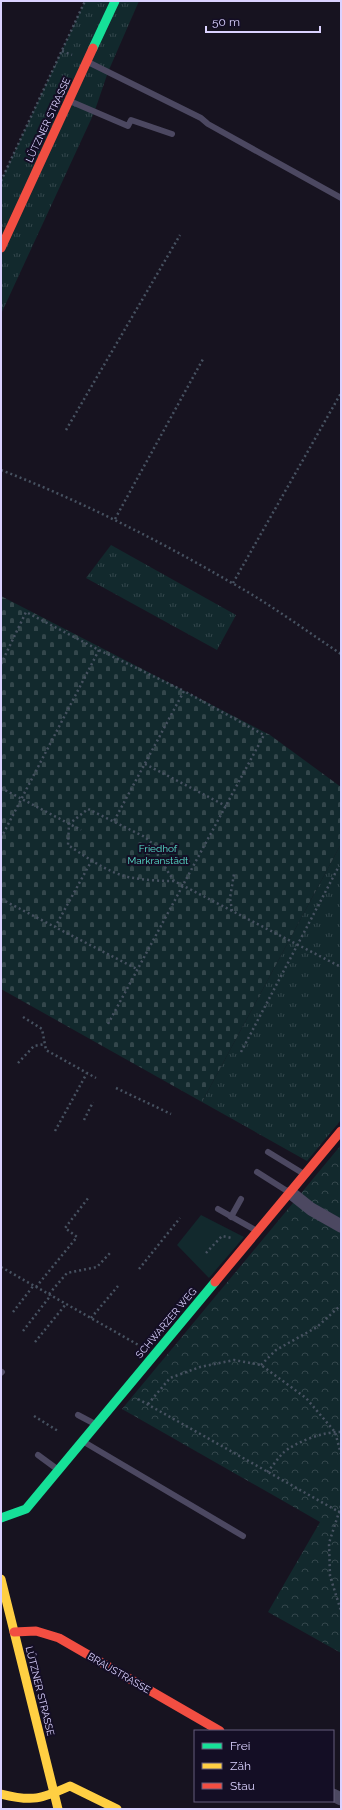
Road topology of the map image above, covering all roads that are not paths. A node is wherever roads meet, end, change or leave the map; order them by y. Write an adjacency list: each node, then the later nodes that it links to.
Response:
1 (115, 1): 2 (street, LÜTZNER STRASSE)
2 (87, 61): 3 (street, LÜTZNER STRASSE); 5 (lane)
3 (69, 101): 4 (lane); 6 (street, LÜTZNER STRASSE)
4 (172, 134)
5 (341, 198)
6 (1, 248)
7 (341, 1131): 10 (street, SCHWARZER WEG)
8 (268, 1152): 10 (lane)
9 (257, 1172): 11 (lane)
10 (306, 1174): 11 (street, SCHWARZER WEG)
11 (290, 1193): 15 (street); 16 (street, SCHWARZER WEG)
12 (241, 1198): 14 (lane)
13 (218, 1209): 14 (lane)
14 (231, 1216): 16 (lane)
15 (341, 1226)
16 (259, 1231): 18 (street, SCHWARZER WEG)
17 (78, 1415): 18 (lane)
18 (95, 1424): 19 (street, SCHWARZER WEG)
19 (82, 1441): 21 (street, SCHWARZER WEG); 23 (lane)
20 (38, 1456): 21 (lane)
21 (58, 1470): 22 (street, SCHWARZER WEG)
22 (1, 1518)
23 (243, 1536)
24 (1, 1579): 25 (street, LÜTZNER STRASSE)
25 (3, 1593): 26 (street, LÜTZNER STRASSE)
26 (14, 1632): 27 (street, BRAUSTRASSE); 28 (street, LÜTZNER STRASSE)
27 (218, 1730)
28 (54, 1793): 29 (street); 30 (street, LÜTZNER STRASSE); 31 (street)
29 (1, 1794)
30 (58, 1809)
31 (117, 1809)

